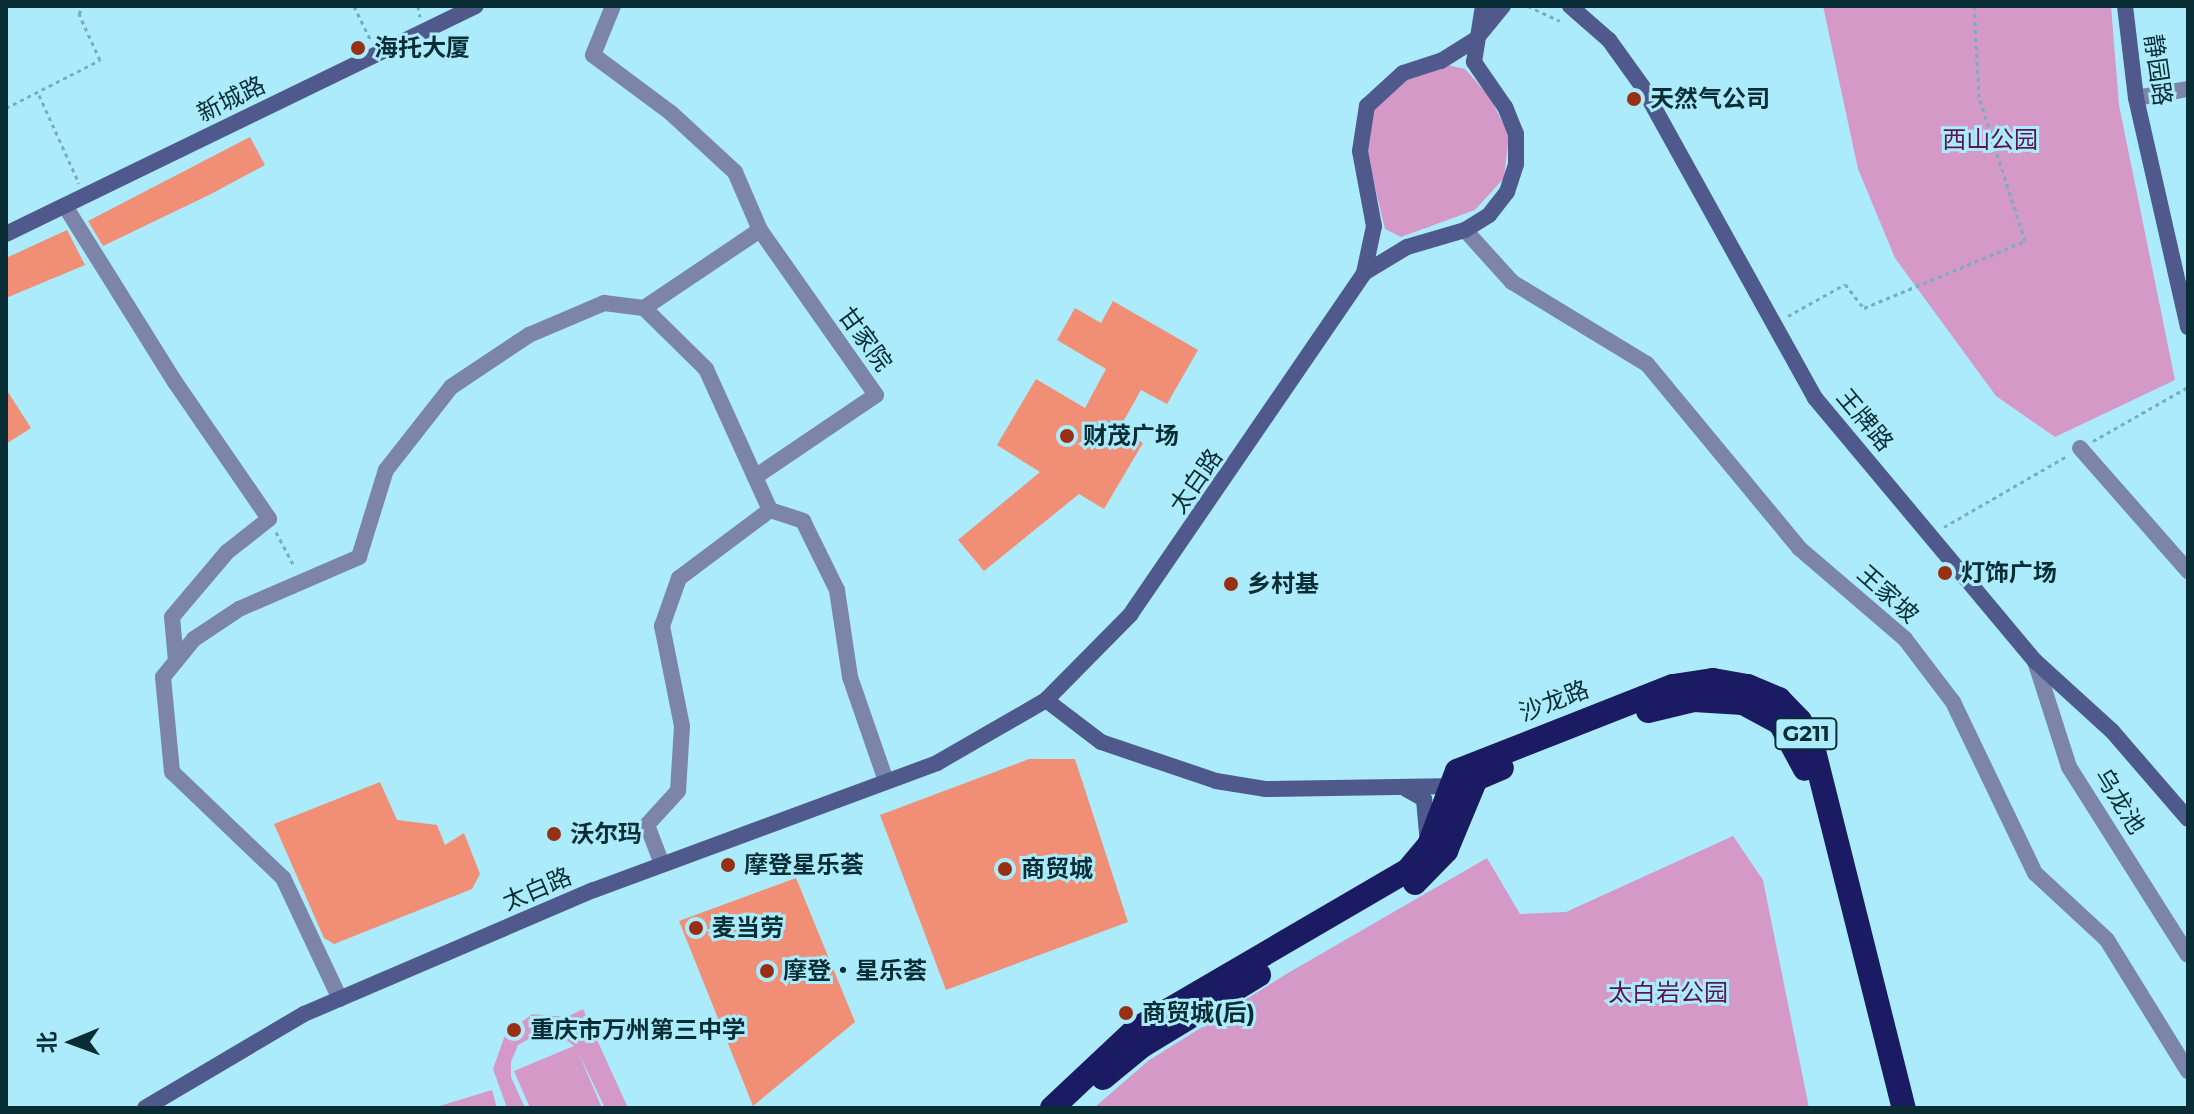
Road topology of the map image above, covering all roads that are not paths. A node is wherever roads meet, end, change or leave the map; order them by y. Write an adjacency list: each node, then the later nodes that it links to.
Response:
1 (476, 6): 10 (main road, 新城路)
2 (613, 6): 11 (street, 甘家院)
3 (1483, 6): 7 (main road, 太白路)
4 (1503, 6): 7 (main road, 太白路)
5 (1570, 6): 22 (main road, 王牌路)
6 (2125, 6): 9 (main road, 静园路)
7 (1476, 39): 12 (main road, 太白路); 14 (main road, 太白路)
8 (2188, 89): 9 (street)
9 (2136, 98): 16 (main road, 静园路)
10 (65, 206): 13 (main road, 新城路); 21 (street)
11 (760, 230): 15 (street); 18 (street, 甘家院)
12 (1465, 230): 14 (main road, 太白路); 32 (street, 王家坡)
13 (6, 234)
14 (1364, 273): 23 (main road, 太白路)
15 (644, 308): 18 (street); 21 (street)
16 (2188, 324)
17 (2080, 448): 20 (street)
18 (755, 477): 19 (street)
19 (770, 510): 25 (street); 29 (street)
20 (2188, 571)
21 (176, 661): 31 (street)
22 (2035, 661): 27 (main road, 王牌路); 30 (street, 乌龙池)
23 (1046, 700): 25 (main road, 太白路); 26 (main road)
24 (1461, 780): 26 (main road); 28 (highway); 35 (highway); 36 (highway, 沙龙路 / G211); 37 (highway, 沙龙路 / G211)
25 (886, 781): 29 (main road, 太白路)
26 (1405, 789): 28 (main road)
27 (2188, 819)
28 (1421, 857): 34 (highway)
29 (662, 864): 31 (main road, 太白路)
30 (2188, 955)
31 (340, 999): 33 (main road, 太白路)
32 (2188, 1071)
33 (145, 1108)
34 (1052, 1108)
35 (1073, 1108)
36 (1889, 1108)
37 (1904, 1108)

